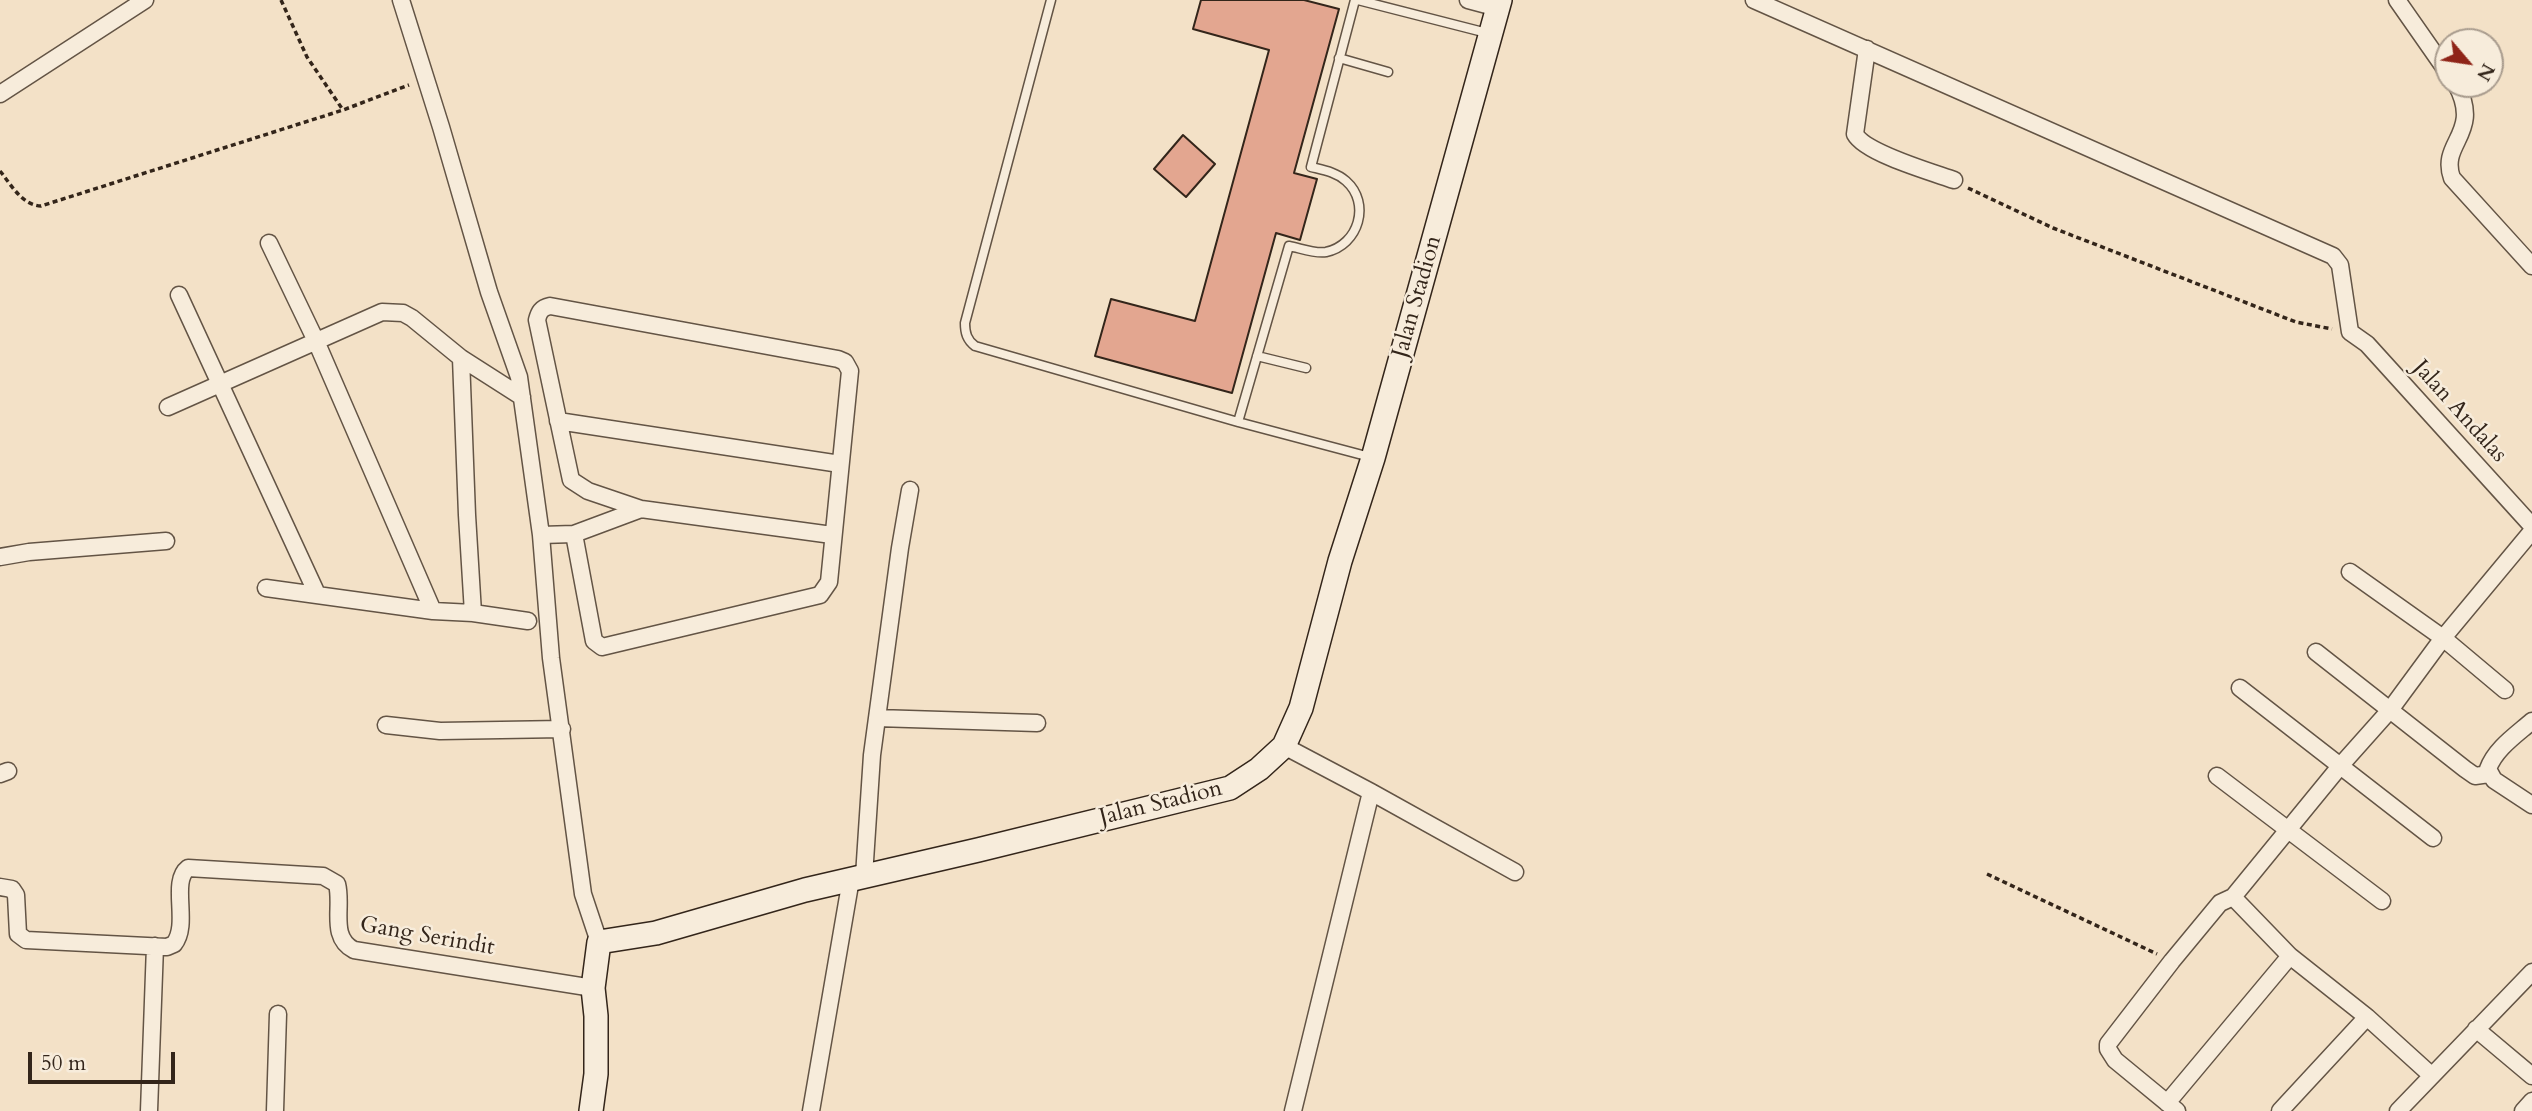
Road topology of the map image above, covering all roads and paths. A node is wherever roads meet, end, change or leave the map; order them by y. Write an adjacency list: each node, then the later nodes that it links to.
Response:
1 (145, 0): 16 (street)
2 (281, 0): 18 (path)
3 (401, 0): 15 (street)
4 (1051, 0): 33 (lane)
5 (1356, 0): 10 (lane); 13 (lane)
6 (1468, 0): 9 (street)
7 (1754, 0): 11 (street)
8 (2397, 0): 12 (street)
9 (1499, 4): 10 (street, Jalan Stadion)
10 (1492, 34): 34 (street, Jalan Stadion)
11 (1867, 49): 20 (street); 24 (street)
12 (2434, 53)
13 (1339, 58): 14 (lane); 26 (lane)
14 (1388, 72)
15 (425, 79): 18 (path); 30 (street)
16 (0, 94)
17 (2463, 98): 22 (street)
18 (343, 110): 19 (path)
19 (0, 171)
20 (1954, 180): 24 (path)
21 (270, 243): 25 (street)
22 (2532, 266)
23 (179, 295): 29 (street)
24 (2350, 332): 38 (street, Jalan Andalas)
25 (316, 341): 27 (street); 29 (street); 47 (street)
26 (1257, 356): 28 (lane); 33 (lane)
27 (461, 358): 30 (street); 48 (street)
28 (1306, 368)
29 (220, 383): 31 (street); 46 (street)
30 (522, 397): 39 (street)
31 (168, 407)
32 (558, 421): 35 (street); 35 (street); 37 (street)
33 (1238, 422): 34 (lane)
34 (1373, 457): 60 (street, Jalan Stadion)
35 (840, 464): 41 (street)
36 (910, 490): 55 (street)
37 (641, 509): 40 (street); 41 (street)
38 (2532, 529): 50 (street)
39 (541, 534): 40 (street); 59 (street)
40 (574, 534): 41 (street)
41 (832, 534)
42 (166, 541): 43 (street)
43 (0, 557)
44 (2350, 572): 50 (street)
45 (266, 588): 46 (street)
46 (317, 594): 47 (street)
47 (433, 611): 48 (street)
48 (473, 613): 49 (street)
49 (528, 621)
50 (2444, 638): 53 (street); 54 (street)
51 (2316, 652): 54 (street)
52 (2240, 688): 61 (street)
53 (2505, 690)
54 (2390, 710): 61 (street); 62 (street)
55 (877, 718): 57 (street); 70 (street)
56 (2532, 722): 62 (street)
57 (1037, 723)
58 (386, 725): 59 (street)
59 (562, 729): 74 (street)
60 (1284, 746): 64 (street); 70 (street, Jalan Stadion)
61 (2341, 765): 66 (street); 67 (street)
62 (2489, 774): 65 (street)
63 (2217, 776): 66 (street)
64 (1371, 792): 68 (street); 91 (street)
65 (2532, 805)
66 (2288, 829): 72 (street); 73 (street)
67 (2433, 838)
68 (1515, 873)
69 (1987, 874): 77 (path)
70 (858, 877): 74 (street, Jalan Stadion); 90 (street)
71 (0, 887): 75 (street)
72 (2233, 897): 76 (street); 77 (street)
73 (2382, 901)
74 (599, 943): 79 (street)
75 (155, 946): 79 (street, Gang Serindit); 87 (street)
76 (2290, 956): 81 (street); 86 (street)
77 (2172, 961): 86 (street)
78 (2532, 972): 82 (street)
79 (593, 988): 89 (street)
80 (278, 1014): 88 (street)
81 (2367, 1017): 83 (street); 92 (street)
82 (2476, 1029): 83 (street); 84 (street)
83 (2431, 1075): 93 (street)
84 (2532, 1076)
85 (2532, 1101): 94 (street)
86 (2172, 1107)
87 (149, 1111)
88 (275, 1111)
89 (591, 1111)
90 (811, 1111)
91 (1293, 1111)
92 (2280, 1111)
93 (2398, 1111)
94 (2523, 1111)

